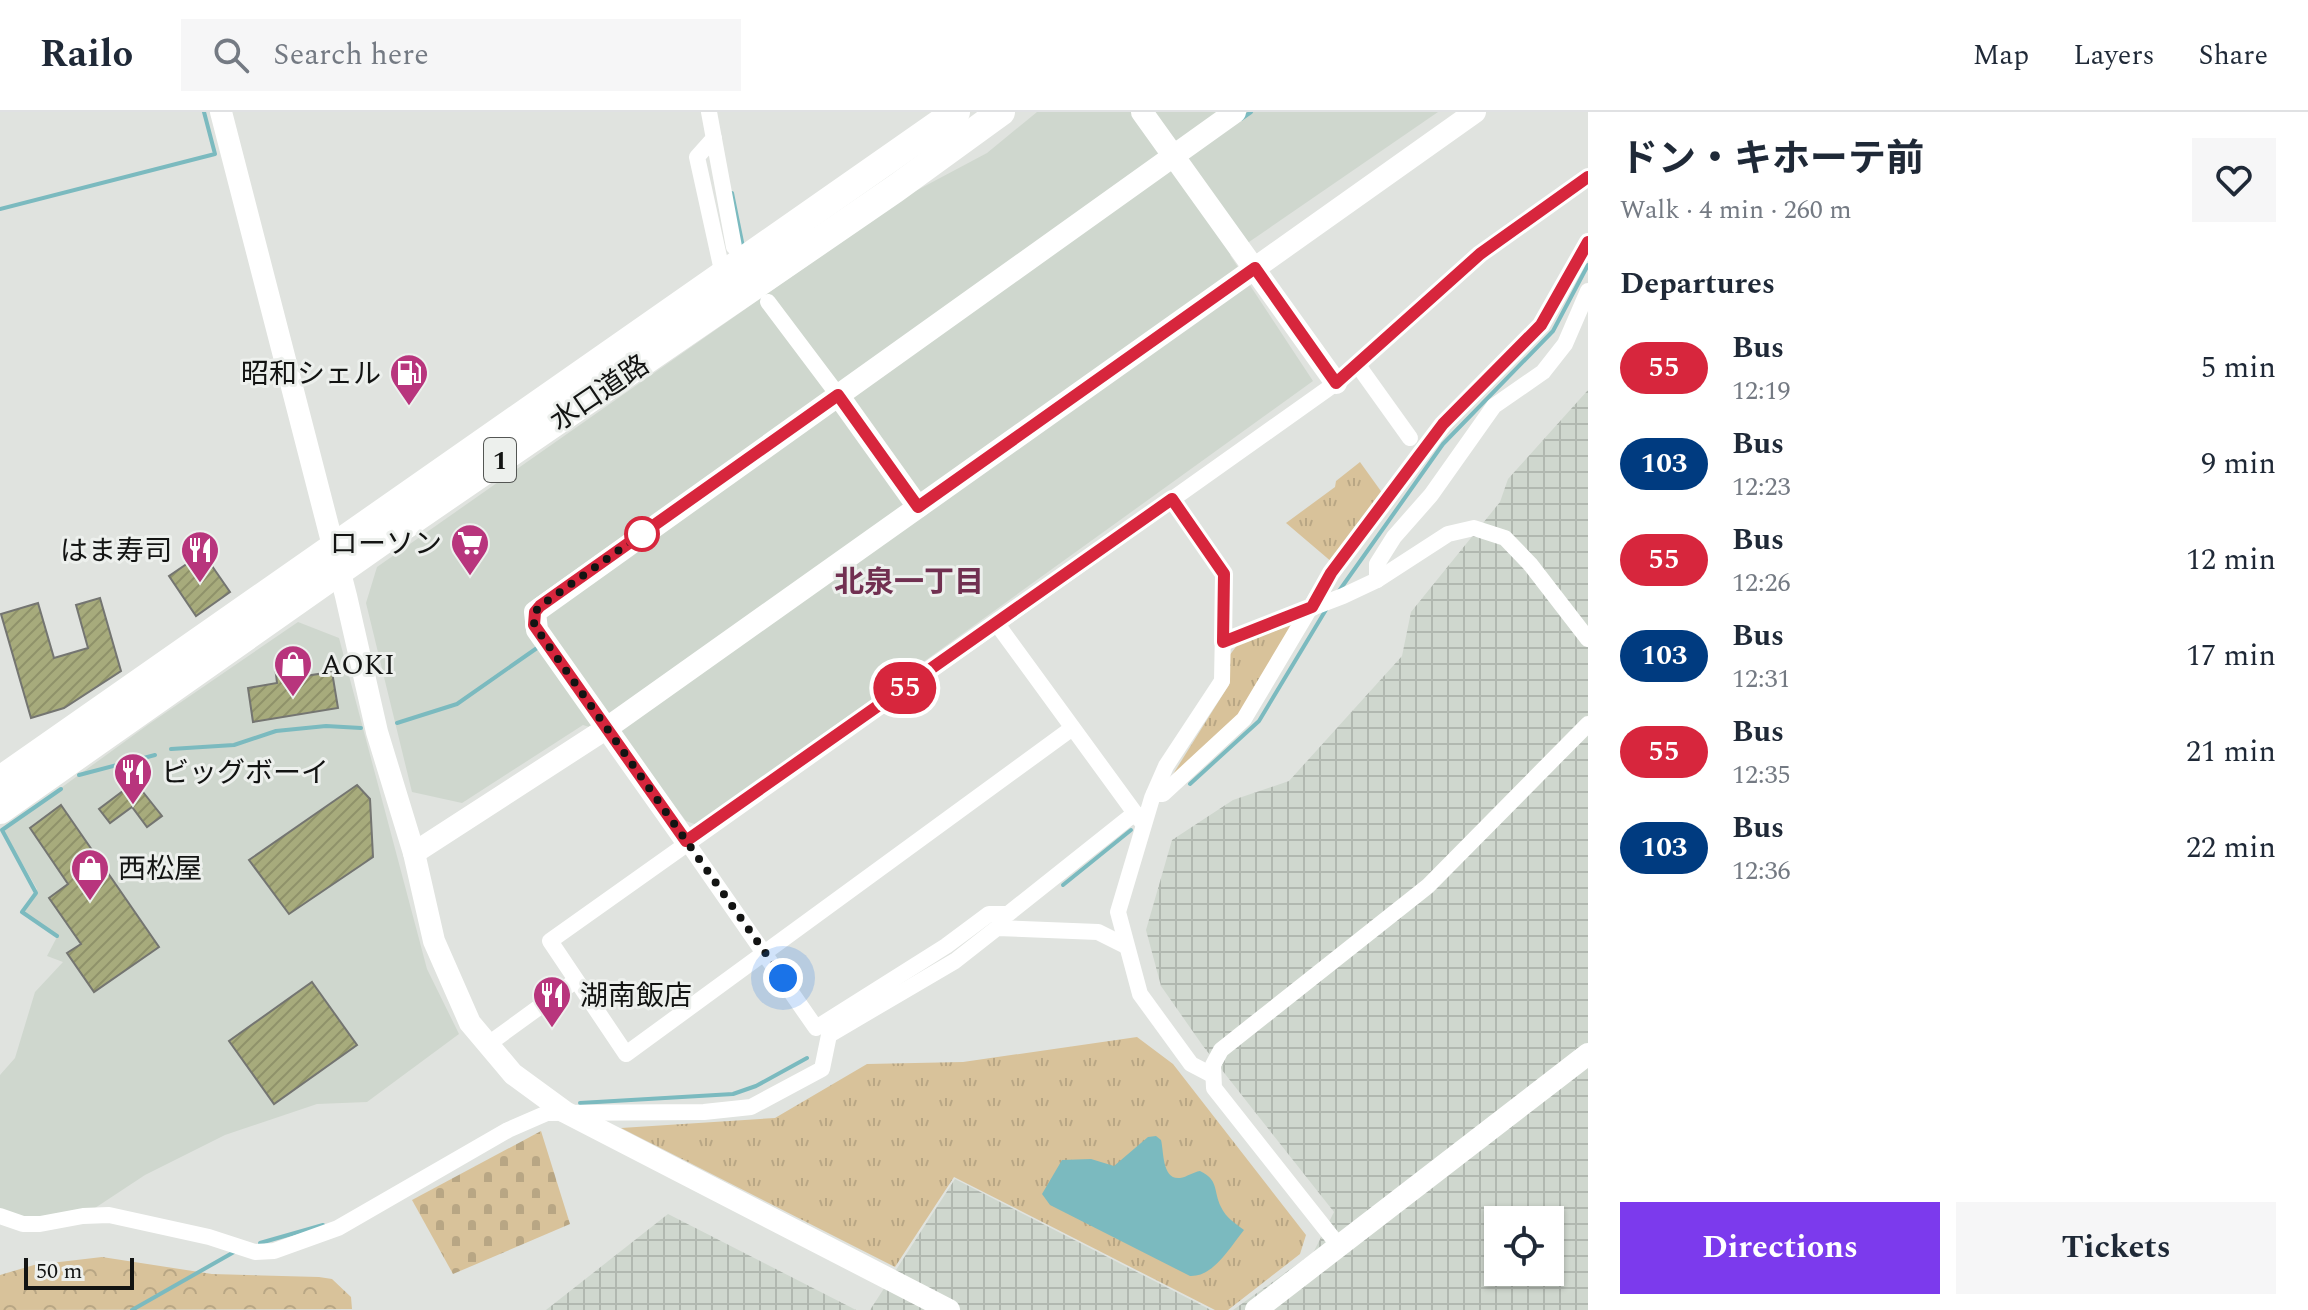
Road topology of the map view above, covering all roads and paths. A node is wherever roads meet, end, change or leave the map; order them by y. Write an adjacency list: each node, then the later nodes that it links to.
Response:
1 (221, 112): 23 (street)
2 (709, 112): 8 (street)
3 (956, 112): 14 (highway, 水口道路 / 1)
4 (1001, 112): 23 (highway, 水口道路 / 1)
5 (1142, 112): 9 (street)
6 (1235, 112): 9 (street)
7 (1475, 112): 13 (street)
8 (714, 138): 12 (street); 14 (street)
9 (1175, 154): 13 (street); 19 (street)
10 (1588, 177): 17 (street)
11 (1588, 242): 25 (street)
12 (734, 247)
13 (1255, 268): 18 (street); 22 (street)
14 (723, 275): 23 (highway, 水口道路 / 1)
15 (1588, 291): 24 (street)
16 (768, 302): 19 (street)
17 (1357, 364): 18 (street); 20 (street)
18 (1336, 383): 21 (street)
19 (838, 395): 22 (street); 30 (street)
20 (1410, 438)
21 (1172, 499): 26 (street); 28 (street)
22 (918, 507): 30 (street)
23 (337, 560): 32 (highway, 水口道路 / 1); 34 (highway, 水口道路 / 1); 37 (street)
24 (1377, 580): 25 (street); 27 (street)
25 (1316, 606): 28 (street); 33 (street)
26 (997, 624): 31 (street); 36 (street)
27 (1588, 639)
28 (1223, 642): 33 (street)
29 (1588, 724): 44 (street)
30 (607, 728): 36 (street); 37 (street)
31 (1071, 729): 35 (street); 40 (street)
32 (0, 780)
33 (1154, 794): 35 (street)
34 (0, 810)
35 (1139, 819): 38 (street); 39 (street)
36 (686, 841): 40 (street); 41 (street)
37 (414, 853): 42 (street)
38 (984, 928): 39 (street); 40 (street); 45 (street)
39 (1124, 945): 44 (street)
40 (766, 953): 41 (street)
41 (575, 981): 42 (street)
42 (487, 1045): 45 (street)
43 (1588, 1054): 47 (street)
44 (1212, 1075): 47 (street)
45 (565, 1112): 46 (street); 48 (street)
46 (0, 1216)
47 (1339, 1246): 49 (street)
48 (949, 1310)
49 (1256, 1310)

